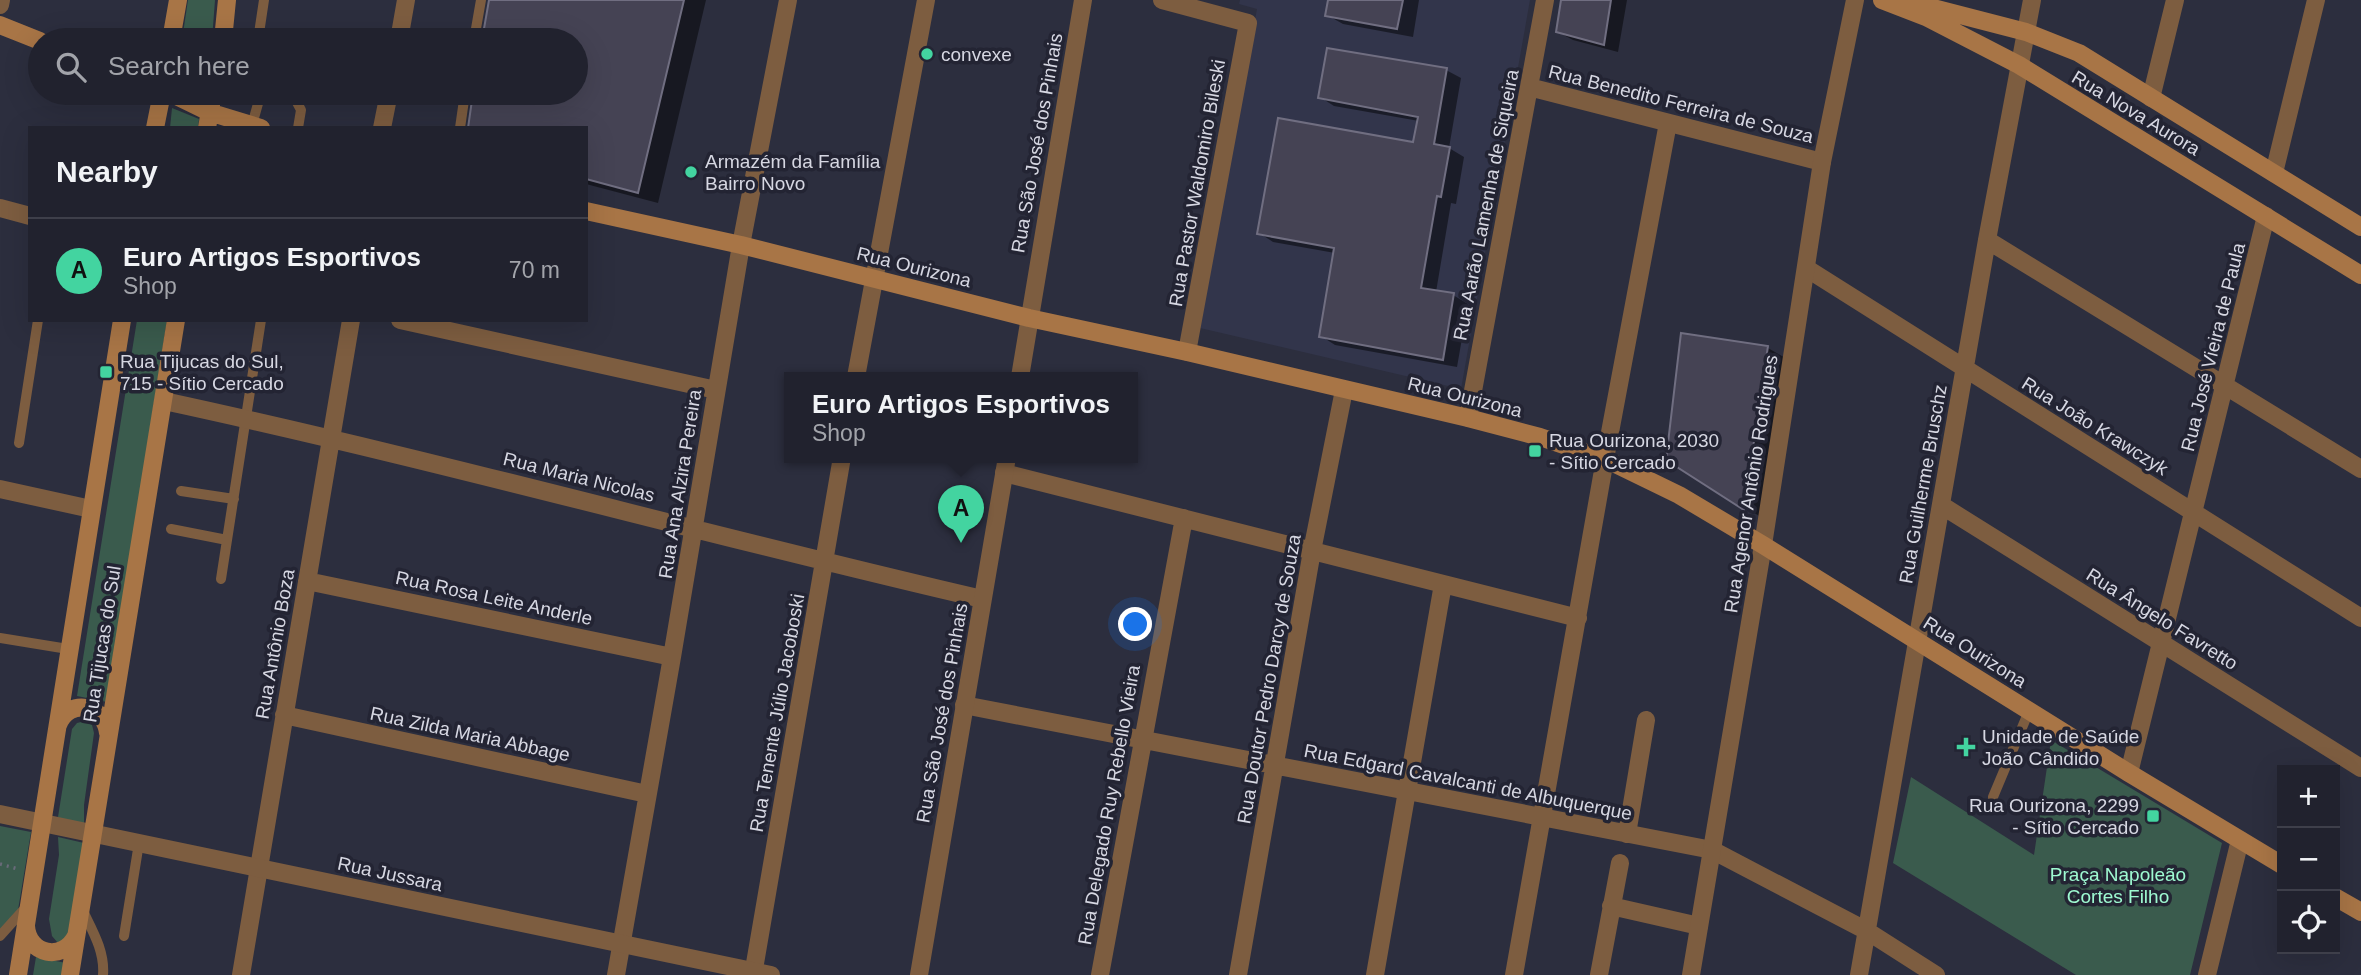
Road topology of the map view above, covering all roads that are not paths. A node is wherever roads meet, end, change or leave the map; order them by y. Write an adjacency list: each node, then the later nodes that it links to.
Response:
1 (178, 0): 18 (main road)
2 (228, 0): 19 (main road)
3 (264, 0): 20 (lane)
4 (406, 0): 21 (street)
5 (481, 0): 22 (lane)
6 (788, 0): 49 (street, Rua Ana Alzira Pereira)
7 (926, 0): 52 (street)
8 (1083, 0): 53 (street, Rua São José dos Pinhais)
9 (1162, 0): 60 (street, Rua Pastor Waldomiro Bileski)
10 (1545, 0): 26 (street, Rua Aarão Lamenha de Siqueira)
11 (1855, 0): 41 (street, Rua Agenor Antônio Rodrigues)
12 (1882, 0): 25 (main road, Rua Nova Aurora)
13 (1901, 0): 23 (main road, Rua Nova Aurora)
14 (2032, 0): 23 (street, Rua Guilherme Bruschz)
15 (2175, 0): 27 (street, Rua Nova Aurora)
16 (2316, 0): 42 (street)
17 (0, 25): 24 (main road)
18 (173, 28)
19 (224, 28)
20 (260, 28)
21 (400, 28)
22 (476, 28)
23 (2026, 32): 25 (street, Rua Guilherme Bruschz); 27 (main road, Rua Nova Aurora)
24 (28, 36)
25 (2019, 65): 46 (main road, Rua Nova Aurora); 48 (street, Rua Guilherme Bruschz)
26 (1530, 87): 35 (street, Rua Benedito Ferreira de Souza); 68 (street, Rua Aarão Lamenha de Siqueira)
27 (2151, 98): 42 (main road, Rua Nova Aurora)
28 (160, 105): 36 (main road)
29 (187, 105): 34 (main road)
30 (260, 105): 37 (lane)
31 (298, 105): 38 (lane)
32 (387, 105): 39 (street)
33 (463, 105): 40 (lane)
34 (208, 120): 37 (main road)
35 (1668, 122): 41 (street, Rua Benedito Ferreira de Souza); 72 (street)
36 (155, 126)
37 (257, 126)
38 (298, 126)
39 (382, 126)
40 (460, 126)
41 (1822, 162): 50 (street, Rua Agenor Antônio Rodrigues)
42 (2274, 173): 47 (main road, Rua Nova Aurora)
43 (0, 208): 45 (street)
44 (588, 211): 49 (main road, Rua Ourizona)
45 (28, 215)
46 (2266, 216): 51 (main road, Rua Nova Aurora); 64 (street, Rua José Vieira de Paula)
47 (2361, 227)
48 (1987, 240): 61 (street, Rua Guilherme Bruschz); 64 (street)
49 (741, 245): 52 (main road, Rua Ourizona); 65 (street, Rua Ana Alzira Pereira)
50 (1806, 268): 61 (street, Rua João Krawczyk); 86 (street, Rua Agenor Antônio Rodrigues)
51 (2361, 275)
52 (873, 278): 53 (main road, Rua Ourizona); 62 (street)
53 (1029, 318): 60 (main road, Rua Ourizona); 63 (street, Rua São José dos Pinhais)
54 (37, 322): 71 (lane)
55 (122, 322): 80 (main road, Rua Tijucas do Sul)
56 (176, 322): 67 (main road, Rua Tijucas do Sul)
57 (261, 322): 69 (lane)
58 (351, 322): 70 (street, Rua Antônio Boza)
59 (409, 322): 65 (street)
60 (1187, 352): 66 (main road, Rua Ourizona)
61 (1964, 369): 79 (street, Rua Guilherme Bruschz); 81 (street, Rua João Krawczyk)
62 (857, 372)
63 (1021, 372)
64 (2226, 387): 75 (street); 81 (street, Rua José Vieira de Paula)
65 (716, 390): 83 (street, Rua Ana Alzira Pereira)
66 (1344, 390): 68 (main road, Rua Ourizona); 87 (street, Rua Doutor Pedro Darcy de Souza)
67 (164, 401): 69 (street, Rua Maria Nicolas); 105 (main road, Rua Tijucas do Sul)
68 (1468, 418): 72 (main road, Rua Ourizona)
69 (246, 419): 70 (street, Rua Maria Nicolas); 78 (lane)
70 (331, 438): 83 (street, Rua Maria Nicolas); 90 (street, Rua Antônio Boza)
71 (19, 443)
72 (1605, 459): 86 (main road, Rua Ourizona); 93 (street)
73 (841, 463): 88 (street, Rua Tenente Júlio Jacoboski)
74 (1005, 465): 82 (street); 92 (street, Rua São José dos Pinhais)
75 (2361, 470)
76 (0, 489): 80 (street)
77 (181, 491): 78 (lane)
78 (234, 499): 85 (lane)
79 (1941, 505): 96 (street, Rua Guilherme Bruschz); 97 (street, Rua Ângelo Favretto)
80 (90, 509): 98 (main road, Rua Tijucas do Sul)
81 (2194, 513): 94 (street, Rua João Krawczyk); 97 (street, Rua José Vieira de Paula)
82 (1184, 518): 87 (street); 106 (street, Rua Delegado Ruy Rebello Vieira)
83 (695, 528): 88 (street, Rua Maria Nicolas); 99 (street, Rua Ana Alzira Pereira)
84 (171, 529): 85 (lane)
85 (227, 540): 89 (lane)
86 (1763, 545): 96 (main road, Rua Ourizona); 120 (street, Rua Agenor Antônio Rodrigues)
87 (1312, 551): 91 (street); 107 (street, Rua Doutor Pedro Darcy de Souza)
88 (825, 562): 92 (street, Rua Maria Nicolas); 136 (street, Rua Tenente Júlio Jacoboski)
89 (221, 579)
90 (307, 581): 99 (street, Rua Rosa Leite Anderle); 102 (street, Rua Antônio Boza)
91 (1443, 584): 93 (street); 110 (street)
92 (982, 599): 100 (street, Rua São José dos Pinhais)
93 (1578, 618): 114 (street)
94 (2361, 618)
95 (0, 638): 98 (lane)
96 (1917, 640): 101 (main road, Rua Ourizona); 131 (street, Rua Guilherme Bruschz)
97 (2162, 644): 108 (street, Rua Ângelo Favretto); 109 (street, Rua José Vieira de Paula)
98 (68, 649): 104 (main road, Rua Tijucas do Sul)
99 (672, 657): 111 (street, Rua Ana Alzira Pereira)
100 (964, 705): 106 (street, Rua Edgard Cavalcanti de Albuquerque); 142 (street, Rua São José dos Pinhais)
101 (2029, 711): 109 (main road, Rua Ourizona); 112 (lane)
102 (284, 715): 111 (street, Rua Zilda Maria Abbage); 123 (street, Rua Antônio Boza)
103 (1646, 720): 117 (street)
104 (56, 728): 105 (main road); 115 (main road, Rua Tijucas do Sul)
105 (108, 740): 116 (main road, Rua Tijucas do Sul)
106 (1141, 740): 107 (street, Rua Edgard Cavalcanti de Albuquerque); 143 (street, Rua Delegado Ruy Rebello Vieira)
107 (1275, 766): 110 (street, Rua Edgard Cavalcanti de Albuquerque); 144 (street, Rua Doutor Pedro Darcy de Souza)
108 (2361, 768)
109 (2129, 773): 118 (main road, Rua Ourizona)
110 (1407, 791): 114 (street, Rua Edgard Cavalcanti de Albuquerque); 145 (street)
111 (647, 794): 135 (street, Rua Ana Alzira Pereira)
112 (1993, 797)
113 (0, 814): 115 (street, Rua Jussara)
114 (1542, 817): 117 (street, Rua Edgard Cavalcanti de Albuquerque); 146 (street)
115 (41, 822): 116 (street, Rua Jussara); 125 (main road, Rua Tijucas do Sul)
116 (93, 833): 119 (street, Rua Jussara); 127 (main road, Rua Tijucas do Sul)
117 (1627, 834): 120 (street, Rua Edgard Cavalcanti de Albuquerque)
118 (2240, 839): 121 (main road, Rua Ourizona); 151 (street)
119 (139, 843): 123 (street, Rua Jussara); 134 (lane)
120 (1712, 850): 130 (street, Rua Agenor Antônio Rodrigues); 131 (street, Rua Edgard Cavalcanti de Albuquerque)
121 (2277, 862)
122 (1619, 863): 126 (street)
123 (258, 868): 135 (street, Rua Jussara); 140 (street, Rua Antônio Boza)
124 (2340, 900): 128 (main road)
125 (29, 904): 129 (main road, Rua Tijucas do Sul); 133 (lane)
126 (1611, 906): 130 (street); 147 (street)
127 (82, 907): 132 (main road, Rua Tijucas do Sul); 139 (lane)
128 (2361, 912)
129 (26, 923): 132 (main road); 137 (main road, Rua Tijucas do Sul)
130 (1699, 926): 148 (street, Rua Agenor Antônio Rodrigues)
131 (1867, 931): 149 (street, Rua Guilherme Bruschz); 150 (street, Rua Edgard Cavalcanti de Albuquerque)
132 (77, 933): 138 (main road, Rua Tijucas do Sul)
133 (0, 936)
134 (124, 936)
135 (621, 944): 136 (street, Rua Jussara); 141 (street, Rua Ana Alzira Pereira)
136 (759, 974)
137 (18, 975)
138 (70, 975)
139 (103, 975)
140 (241, 975)
141 (616, 975)
142 (919, 975)
143 (1100, 975)
144 (1238, 975)
145 (1375, 975)
146 (1514, 975)
147 (1599, 975)
148 (1691, 975)
149 (1859, 975)
150 (1936, 975)
151 (2207, 975)

